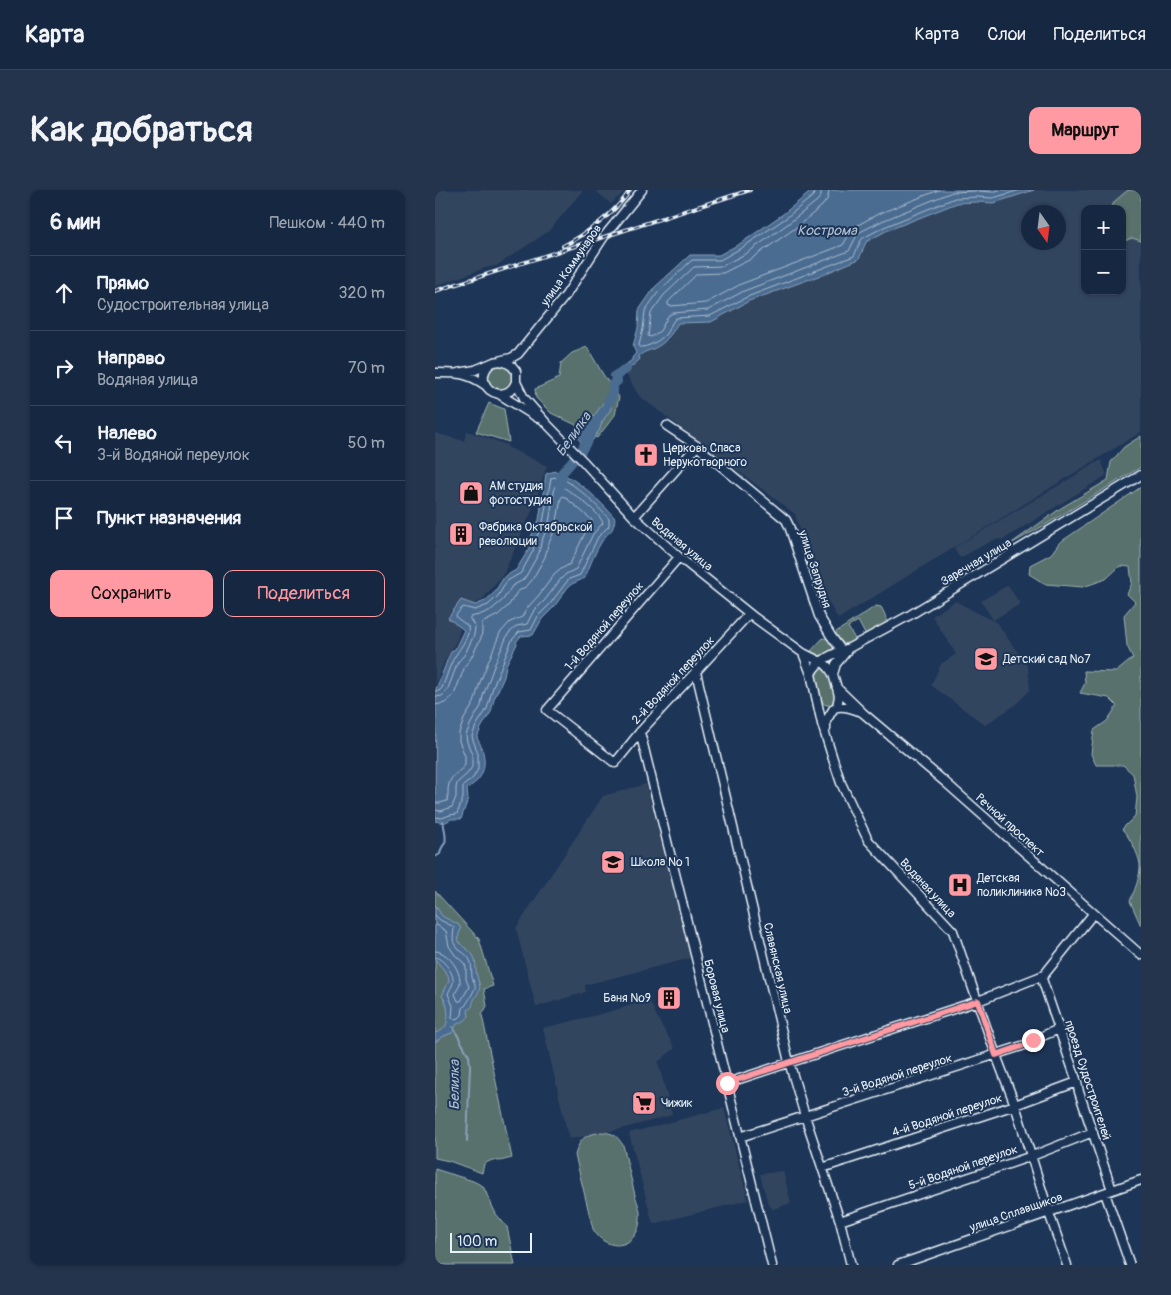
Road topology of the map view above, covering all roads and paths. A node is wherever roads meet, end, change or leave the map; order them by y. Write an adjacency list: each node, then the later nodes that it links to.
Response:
1 (642, 190): 2 (street, улица Коммунаров)
2 (518, 354): 3 (street); 5 (street)
3 (500, 361): 4 (street); 5 (street)
4 (489, 365): 7 (street); 9 (street)
5 (516, 371): 8 (street)
6 (435, 373): 7 (street)
7 (458, 373): 9 (street)
8 (516, 382): 10 (street); 11 (street)
9 (485, 385): 10 (street)
10 (499, 394): 11 (street)
11 (546, 423): 15 (street, Водяная улица)
12 (667, 426): 13 (street, улица Запрудня)
13 (697, 446): 15 (street); 18 (street, улица Запрудня)
14 (1141, 475): 18 (street, Заречная улица)
15 (633, 517): 16 (street, Водяная улица)
16 (679, 557): 17 (street, Водяная улица); 30 (street, 1-й Водяной переулок)
17 (749, 614): 19 (street, Водяная улица); 21 (street, 2-й Водяной переулок)
18 (846, 650): 20 (street, Заречная улица); 23 (street)
19 (803, 653): 20 (street, Водяная улица); 22 (street, Водяная улица)
20 (820, 662): 22 (street); 23 (street, Водяная улица)
21 (696, 672): 28 (street, 2-й Водяной переулок); 37 (street, Славянская улица)
22 (811, 674): 25 (street, Водяная улица)
23 (833, 674): 24 (street)
24 (837, 688): 26 (street); 27 (street, Речной проспект)
25 (817, 702): 26 (street); 29 (street, Водяная улица)
26 (836, 708): 27 (street); 29 (street)
27 (863, 713): 31 (street, Речной проспект)
28 (640, 732): 30 (street, 2-й Водяной переулок); 39 (street, Боровая улица)
29 (825, 732): 34 (street, Водяная улица)
30 (615, 763)
31 (1093, 914): 32 (street, Речной проспект); 33 (street)
32 (1141, 955)
33 (1041, 976): 34 (street); 35 (street, проезд Судостроителей)
34 (978, 1001): 36 (street, Водяная улица); 37 (street)
35 (1059, 1029): 36 (street, 3-й Водяной переулок); 38 (street, проезд Судостроителей)
36 (996, 1055): 40 (street, Водяная улица); 41 (street, 3-й Водяной переулок)
37 (789, 1062): 39 (street); 41 (street, Славянская улица)
38 (1077, 1082): 40 (street, 4-й Водяной переулок); 42 (street, проезд Судостроителей)
39 (727, 1083): 43 (street, Боровая улица)
40 (1015, 1105): 44 (street, Водяная улица); 45 (street, 4-й Водяной переулок)
41 (805, 1116): 43 (street, 3-й Водяной переулок); 45 (street, Славянская улица)
42 (1093, 1132): 44 (street, 5-й Водяной переулок); 47 (street, проезд Судостроителей)
43 (740, 1137): 50 (street, Боровая улица)
44 (1032, 1156): 48 (street, Водяная улица); 49 (street, 5-й Водяной переулок)
45 (822, 1168): 49 (street, Славянская улица)
46 (1141, 1180): 47 (street, улица Сплавщиков)
47 (1108, 1192): 48 (street, улица Сплавщиков); 54 (street, проезд Судостроителей)
48 (1049, 1212): 52 (street, улица Сплавщиков); 53 (street, Водяная улица)
49 (840, 1220): 51 (street, Славянская улица)
50 (772, 1265)
51 (851, 1265)
52 (898, 1265)
53 (1067, 1265)
54 (1130, 1265)

